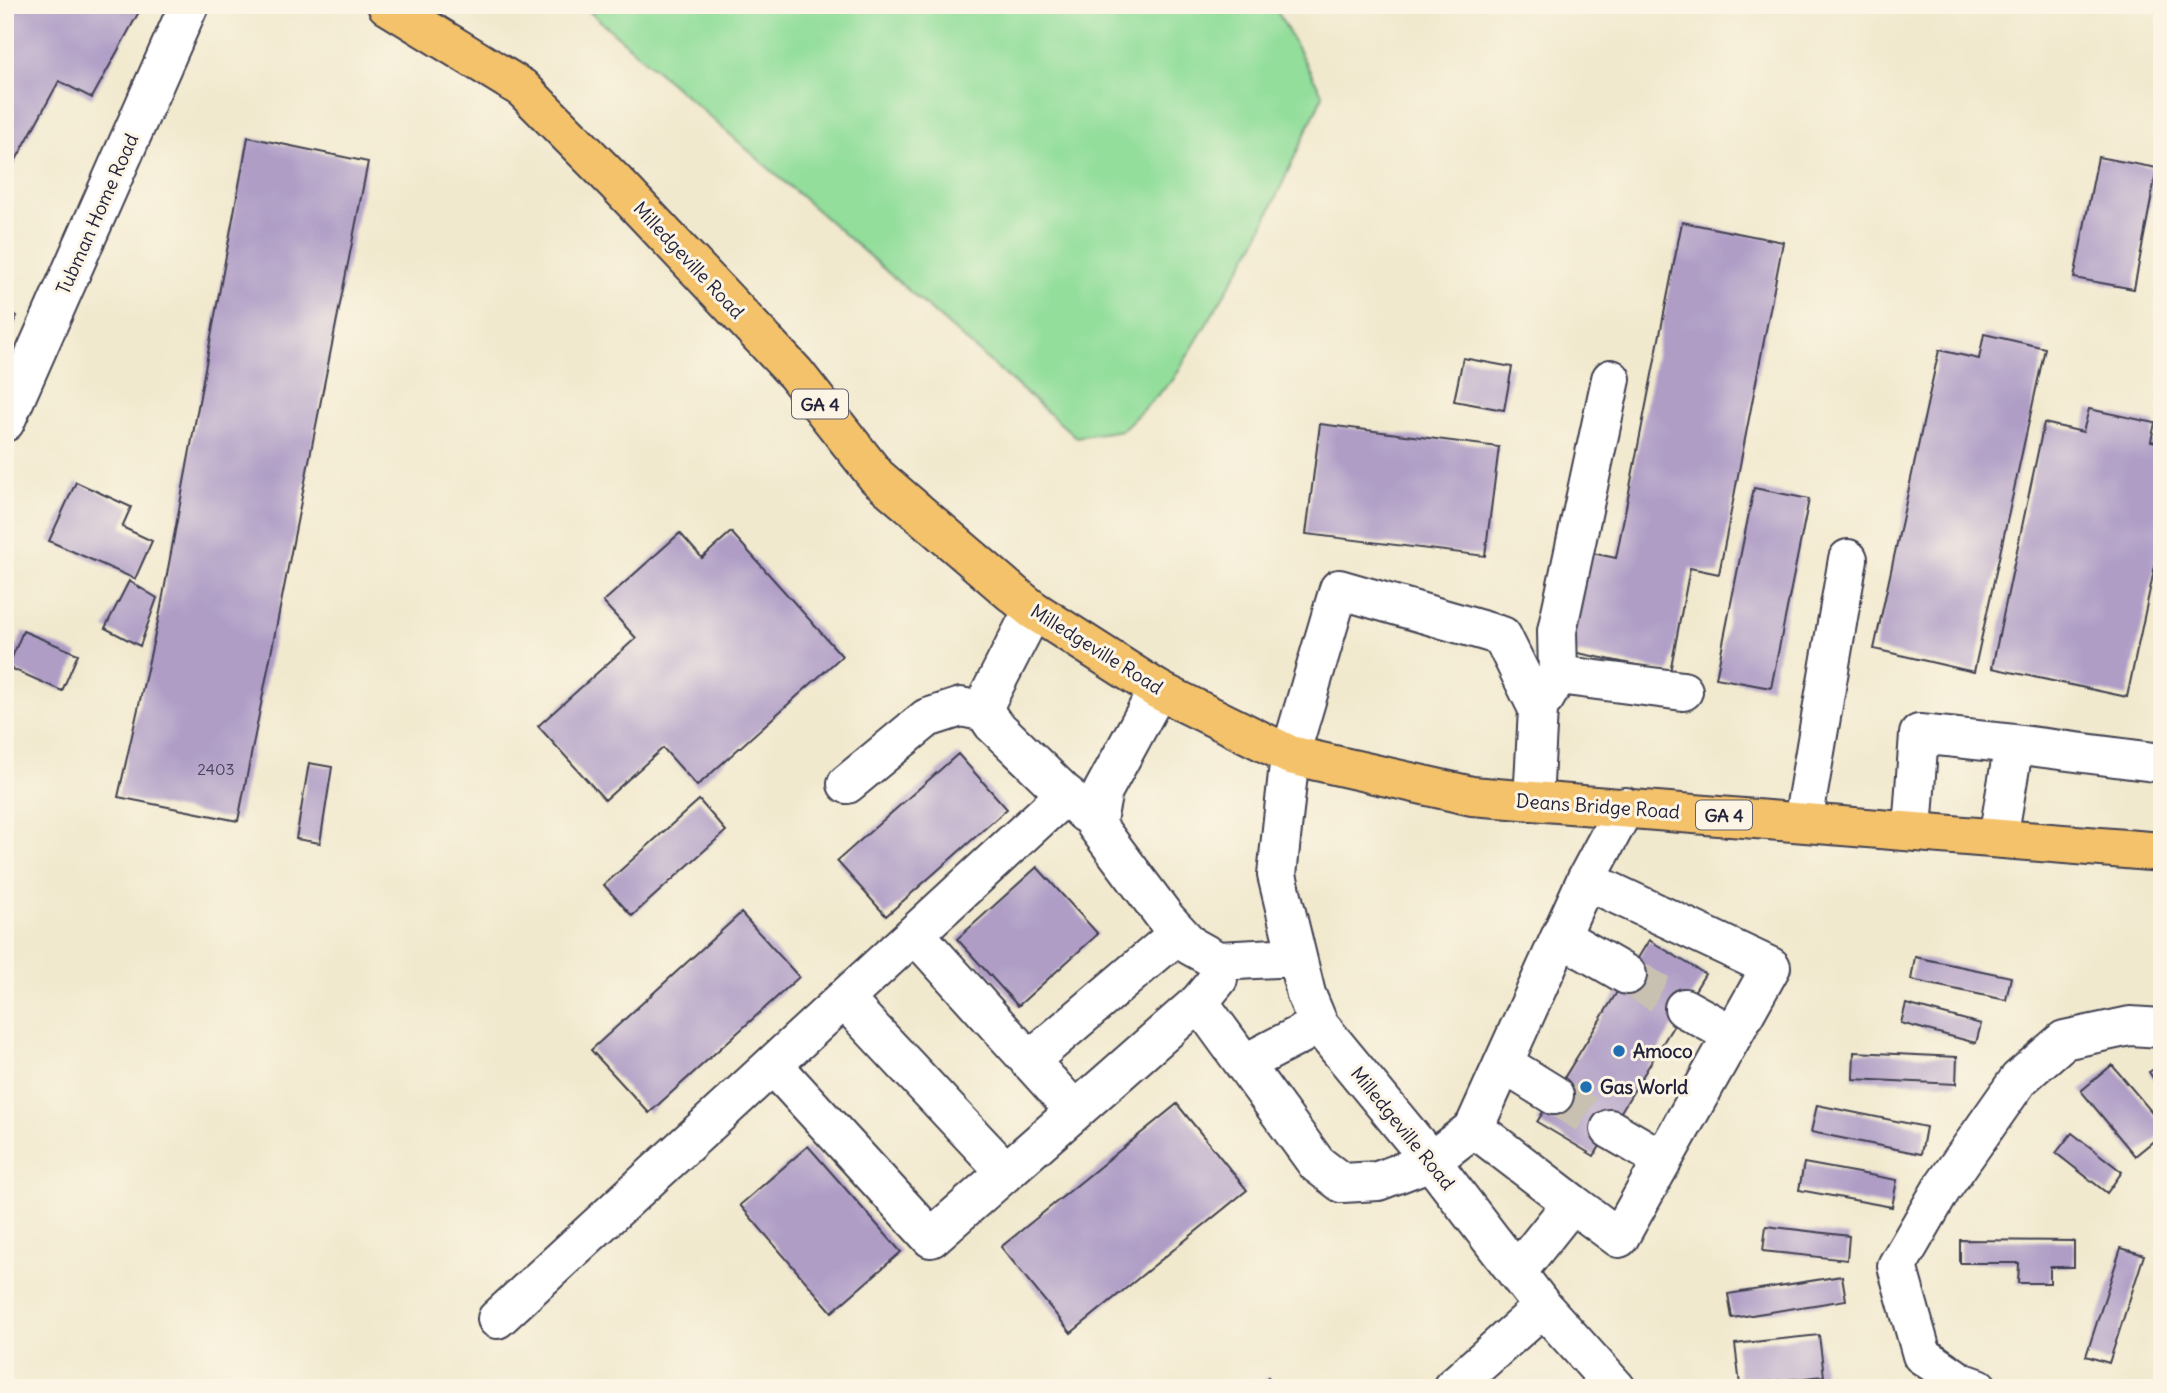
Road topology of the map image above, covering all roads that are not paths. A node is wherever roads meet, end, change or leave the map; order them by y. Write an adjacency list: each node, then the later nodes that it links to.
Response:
1 (189, 5): 4 (street, Tubman Home Road)
2 (387, 5): 6 (main road, Milledgeville Road / GA 4)
3 (1611, 379): 7 (street)
4 (5, 422)
5 (1848, 559): 19 (street)
6 (1032, 610): 8 (main road, Milledgeville Road / GA 4); 11 (street)
7 (1558, 675): 9 (street); 10 (street)
8 (1158, 690): 13 (main road, Milledgeville Road / GA 4); 20 (street)
9 (1683, 691)
10 (1538, 709): 13 (street); 17 (street)
11 (985, 712): 15 (street); 16 (street)
12 (2014, 744): 14 (street); 21 (street); 22 (street)
13 (1290, 755): 17 (main road, Deans Bridge Road / GA 4); 28 (street, Milledgeville Road)
14 (2162, 763)
15 (847, 784)
16 (1066, 794): 20 (street); 26 (street)
17 (1533, 801): 18 (main road, Deans Bridge Road / GA 4)
18 (1625, 807): 19 (main road, Deans Bridge Road / GA 4); 24 (street)
19 (1803, 822): 21 (main road, Deans Bridge Road / GA 4)
20 (1096, 825): 25 (street)
21 (1912, 831): 22 (main road, Deans Bridge Road / GA 4)
22 (1998, 838): 23 (main road, Deans Bridge Road / GA 4)
23 (2162, 852)
24 (1586, 880): 27 (street); 36 (street)
25 (1179, 933): 29 (street); 37 (street)
26 (915, 934): 31 (street); 37 (street)
27 (1561, 937): 30 (street); 39 (street)
28 (1296, 957): 29 (street); 34 (street, Milledgeville Road)
29 (1218, 961): 32 (street)
30 (1627, 975)
31 (845, 999): 40 (street); 47 (street)
32 (1199, 1002): 38 (street); 42 (street)
33 (1684, 1008): 36 (street)
34 (1320, 1025): 38 (street); 46 (street, Milledgeville Road)
35 (2162, 1028): 55 (street)
36 (1733, 1035): 45 (street)
37 (1029, 1060): 42 (street)
38 (1244, 1063): 46 (street)
39 (1504, 1064): 41 (street); 43 (street)
40 (773, 1065): 47 (street); 51 (street)
41 (1554, 1095)
42 (1075, 1111): 47 (street)
43 (1474, 1128): 46 (street); 48 (street)
44 (1610, 1129): 45 (street)
45 (1663, 1160): 48 (street)
46 (1431, 1161): 49 (street, Milledgeville Road)
47 (1006, 1172)
48 (1572, 1203): 49 (street)
49 (1517, 1272): 50 (street, Milledgeville Road)
50 (1543, 1307): 52 (street); 54 (street, Milledgeville Road)
51 (496, 1319)
52 (1493, 1375): 53 (street)
53 (1452, 1388)
54 (1616, 1388)
55 (1978, 1388)

